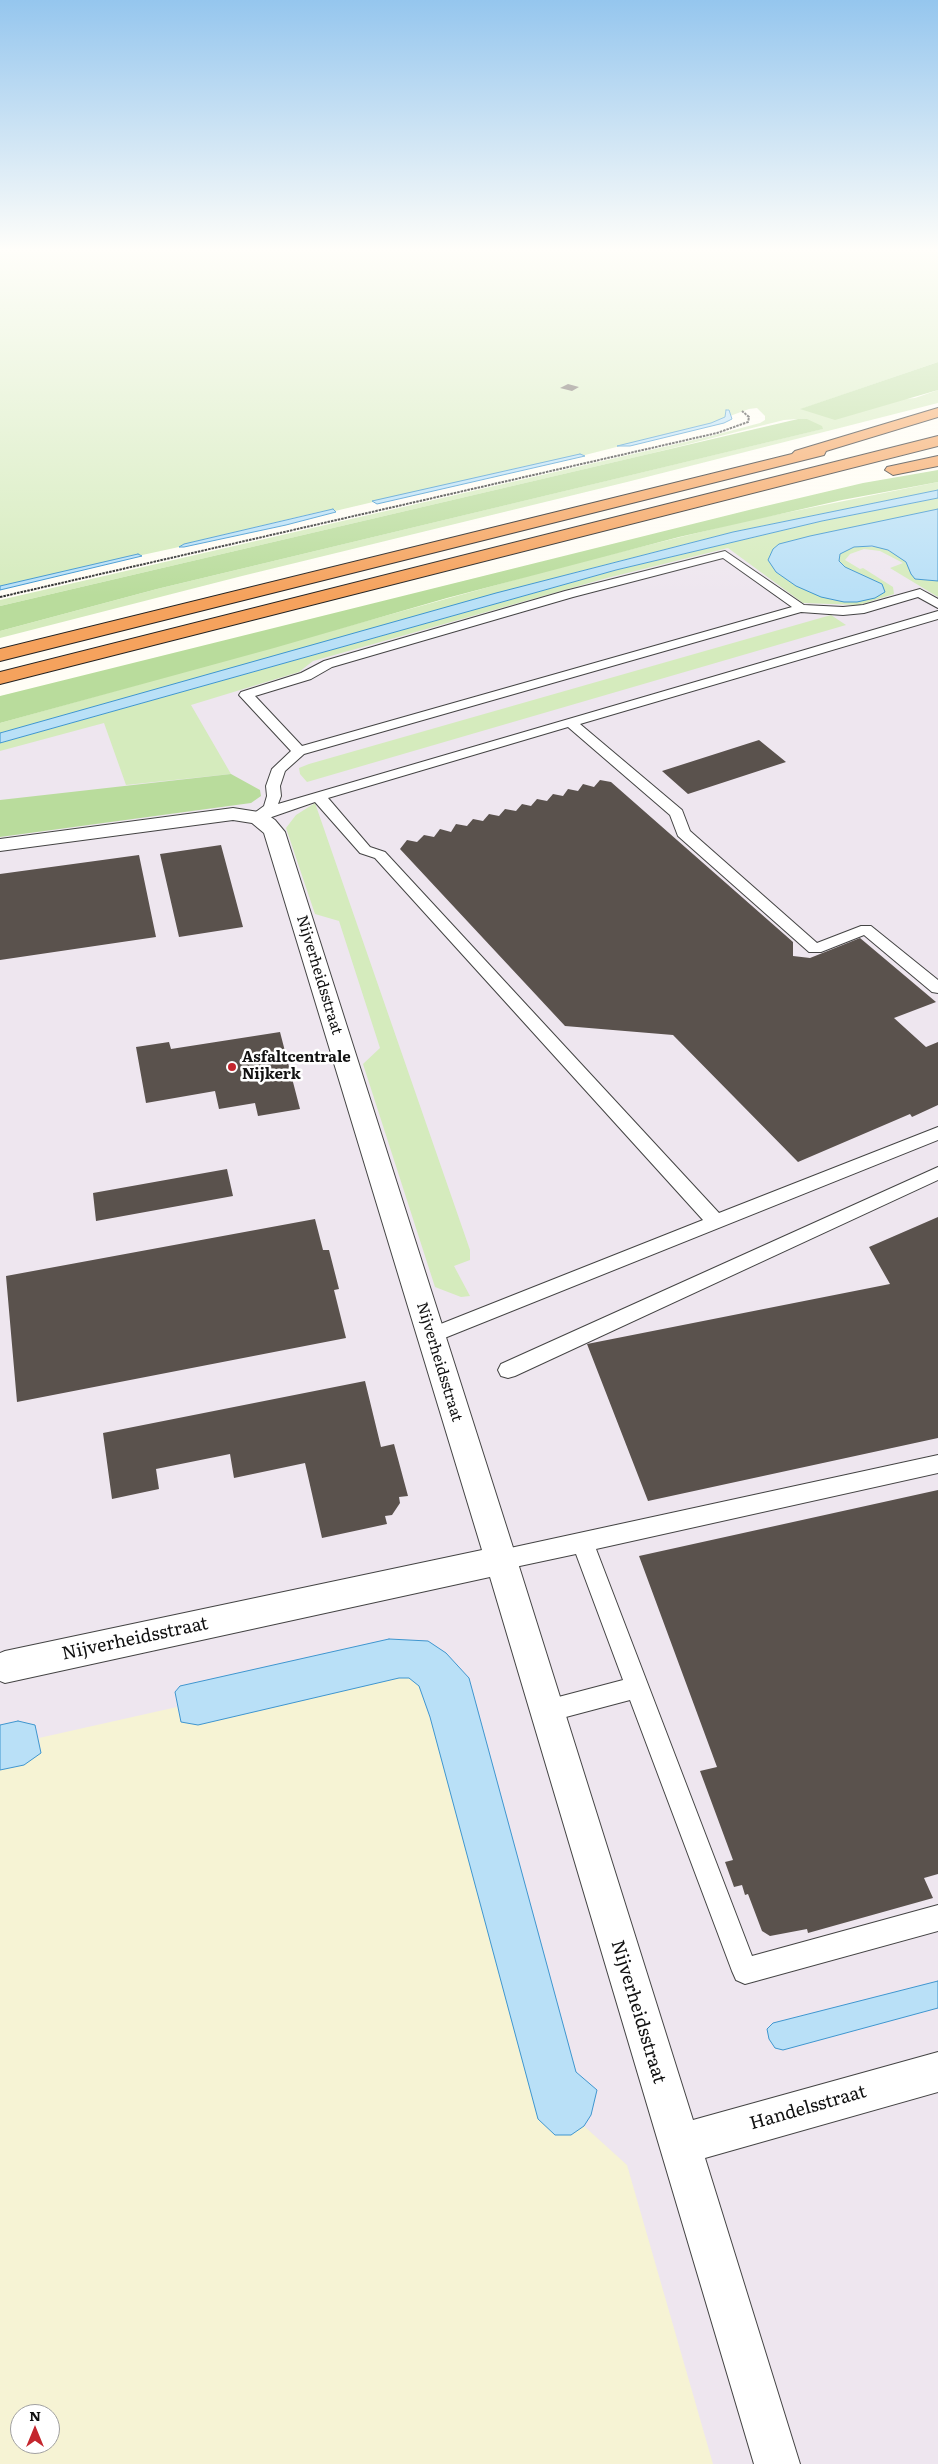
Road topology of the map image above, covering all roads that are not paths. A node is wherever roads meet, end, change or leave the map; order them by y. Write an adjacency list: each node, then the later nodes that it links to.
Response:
1 (938, 412): 5 (highway)
2 (938, 422): 5 (highway)
3 (938, 441): 8 (highway)
4 (938, 462): 6 (highway)
5 (758, 467): 12 (highway)
6 (874, 474)
7 (856, 478): 8 (highway)
8 (490, 554): 13 (highway)
9 (938, 604): 10 (lane)
10 (801, 608): 15 (lane); 15 (lane)
11 (938, 615): 14 (lane)
12 (0, 655)
13 (0, 678)
14 (571, 723): 16 (lane); 19 (lane)
15 (298, 752): 17 (lane)
16 (319, 797): 17 (lane); 22 (lane)
17 (258, 817): 18 (street); 23 (street, Nijverheidsstraat)
18 (0, 846)
19 (938, 988)
20 (938, 1133): 22 (lane)
21 (938, 1173): 24 (lane)
22 (716, 1222): 23 (lane)
23 (430, 1336): 27 (street, Nijverheidsstraat)
24 (508, 1370)
25 (938, 1464): 26 (lane)
26 (583, 1543): 27 (lane); 29 (lane)
27 (501, 1560): 28 (street, Nijverheidsstraat); 30 (street, Nijverheidsstraat)
28 (4, 1667)
29 (637, 1688): 30 (lane); 31 (lane)
30 (547, 1711): 33 (street, Nijverheidsstraat)
31 (938, 1918)
32 (938, 2072): 33 (street, Handelsstraat)
33 (678, 2145): 34 (street, Nijverheidsstraat)
34 (777, 2464)

